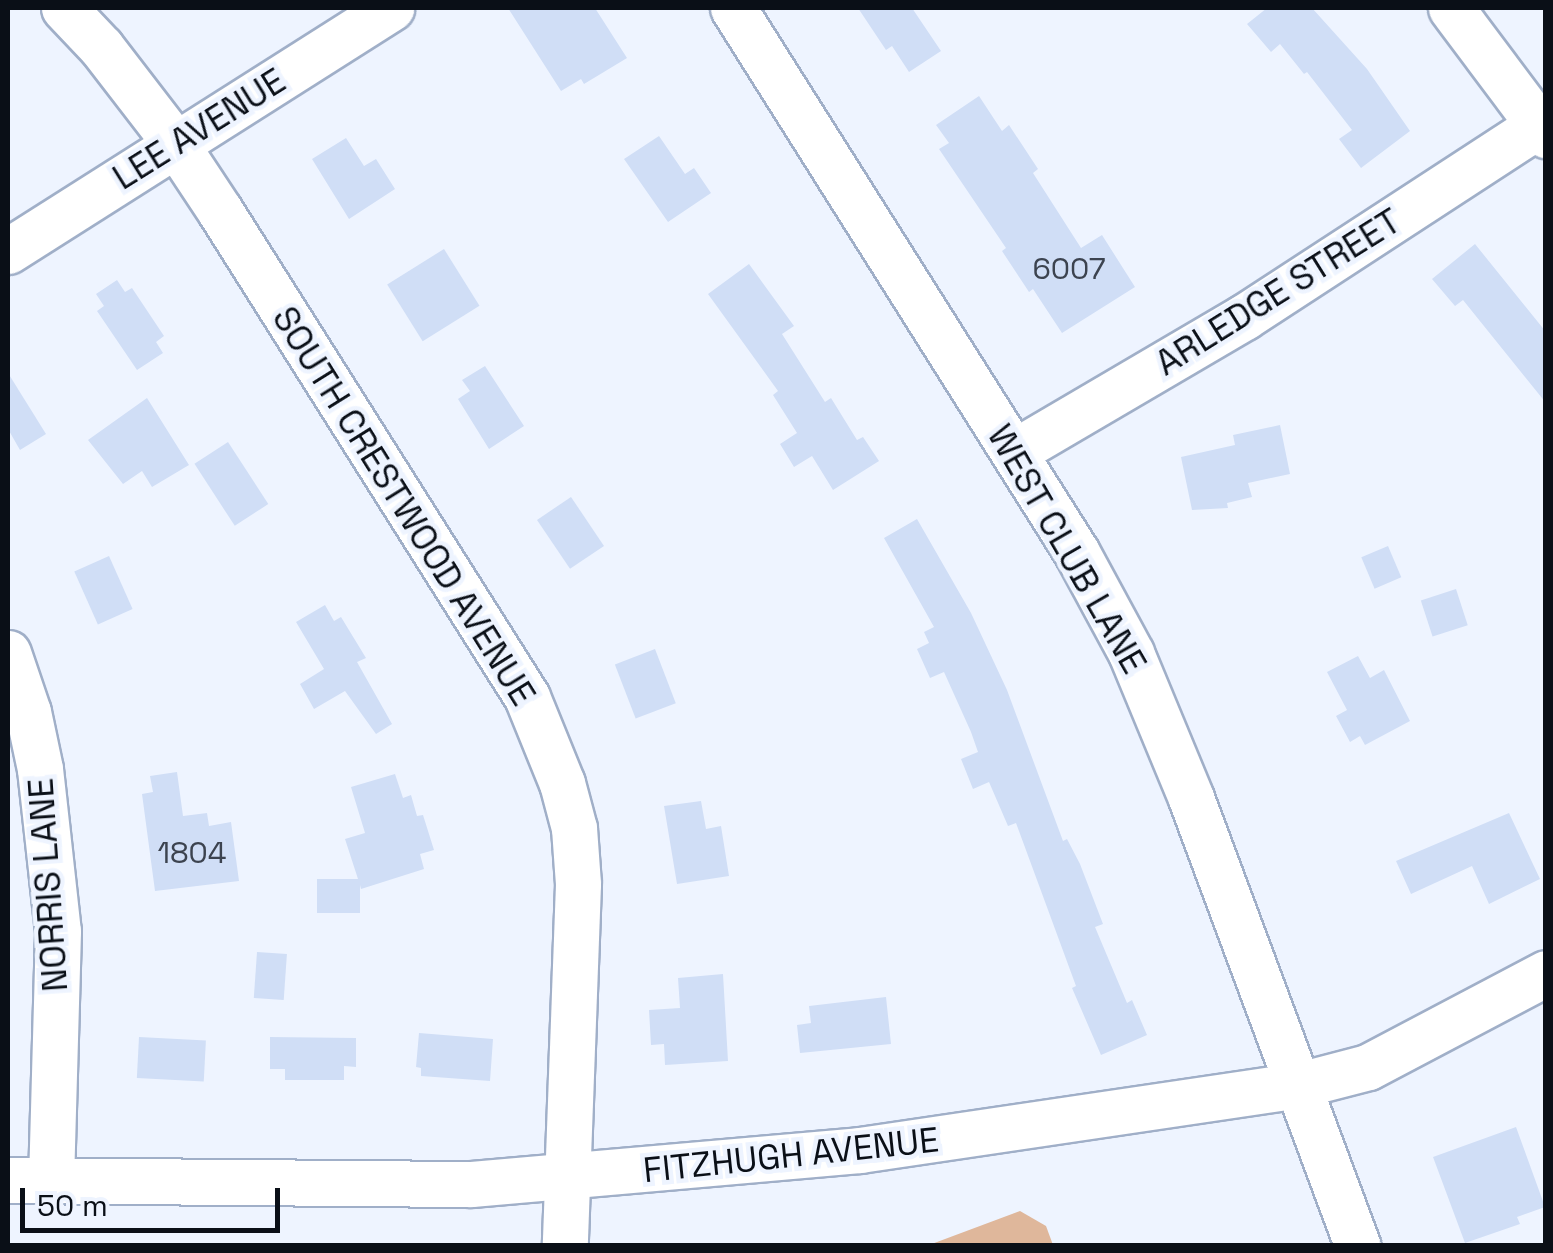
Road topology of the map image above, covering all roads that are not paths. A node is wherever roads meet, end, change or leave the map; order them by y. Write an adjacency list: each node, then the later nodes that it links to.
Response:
1 (64, 8): 6 (street, SOUTH CRESTWOOD AVENUE)
2 (391, 8): 6 (street, LEE AVENUE)
3 (732, 8): 8 (street, WEST CLUB LANE)
4 (1451, 8): 5 (street)
5 (1542, 130): 8 (street, ARLEDGE STREET)
6 (175, 143): 7 (street, LEE AVENUE); 12 (street, SOUTH CRESTWOOD AVENUE)
7 (8, 250)
8 (1014, 452): 11 (street, WEST CLUB LANE)
9 (8, 653): 13 (street, NORRIS LANE)
10 (1546, 972): 11 (street, FITZHUGH AVENUE)
11 (1299, 1085): 12 (street, FITZHUGH AVENUE); 15 (street, WEST CLUB LANE)
12 (568, 1177): 13 (street, FITZHUGH AVENUE); 14 (street, SOUTH CRESTWOOD AVENUE)
13 (29, 1180)
14 (565, 1246)
15 (1358, 1246)

